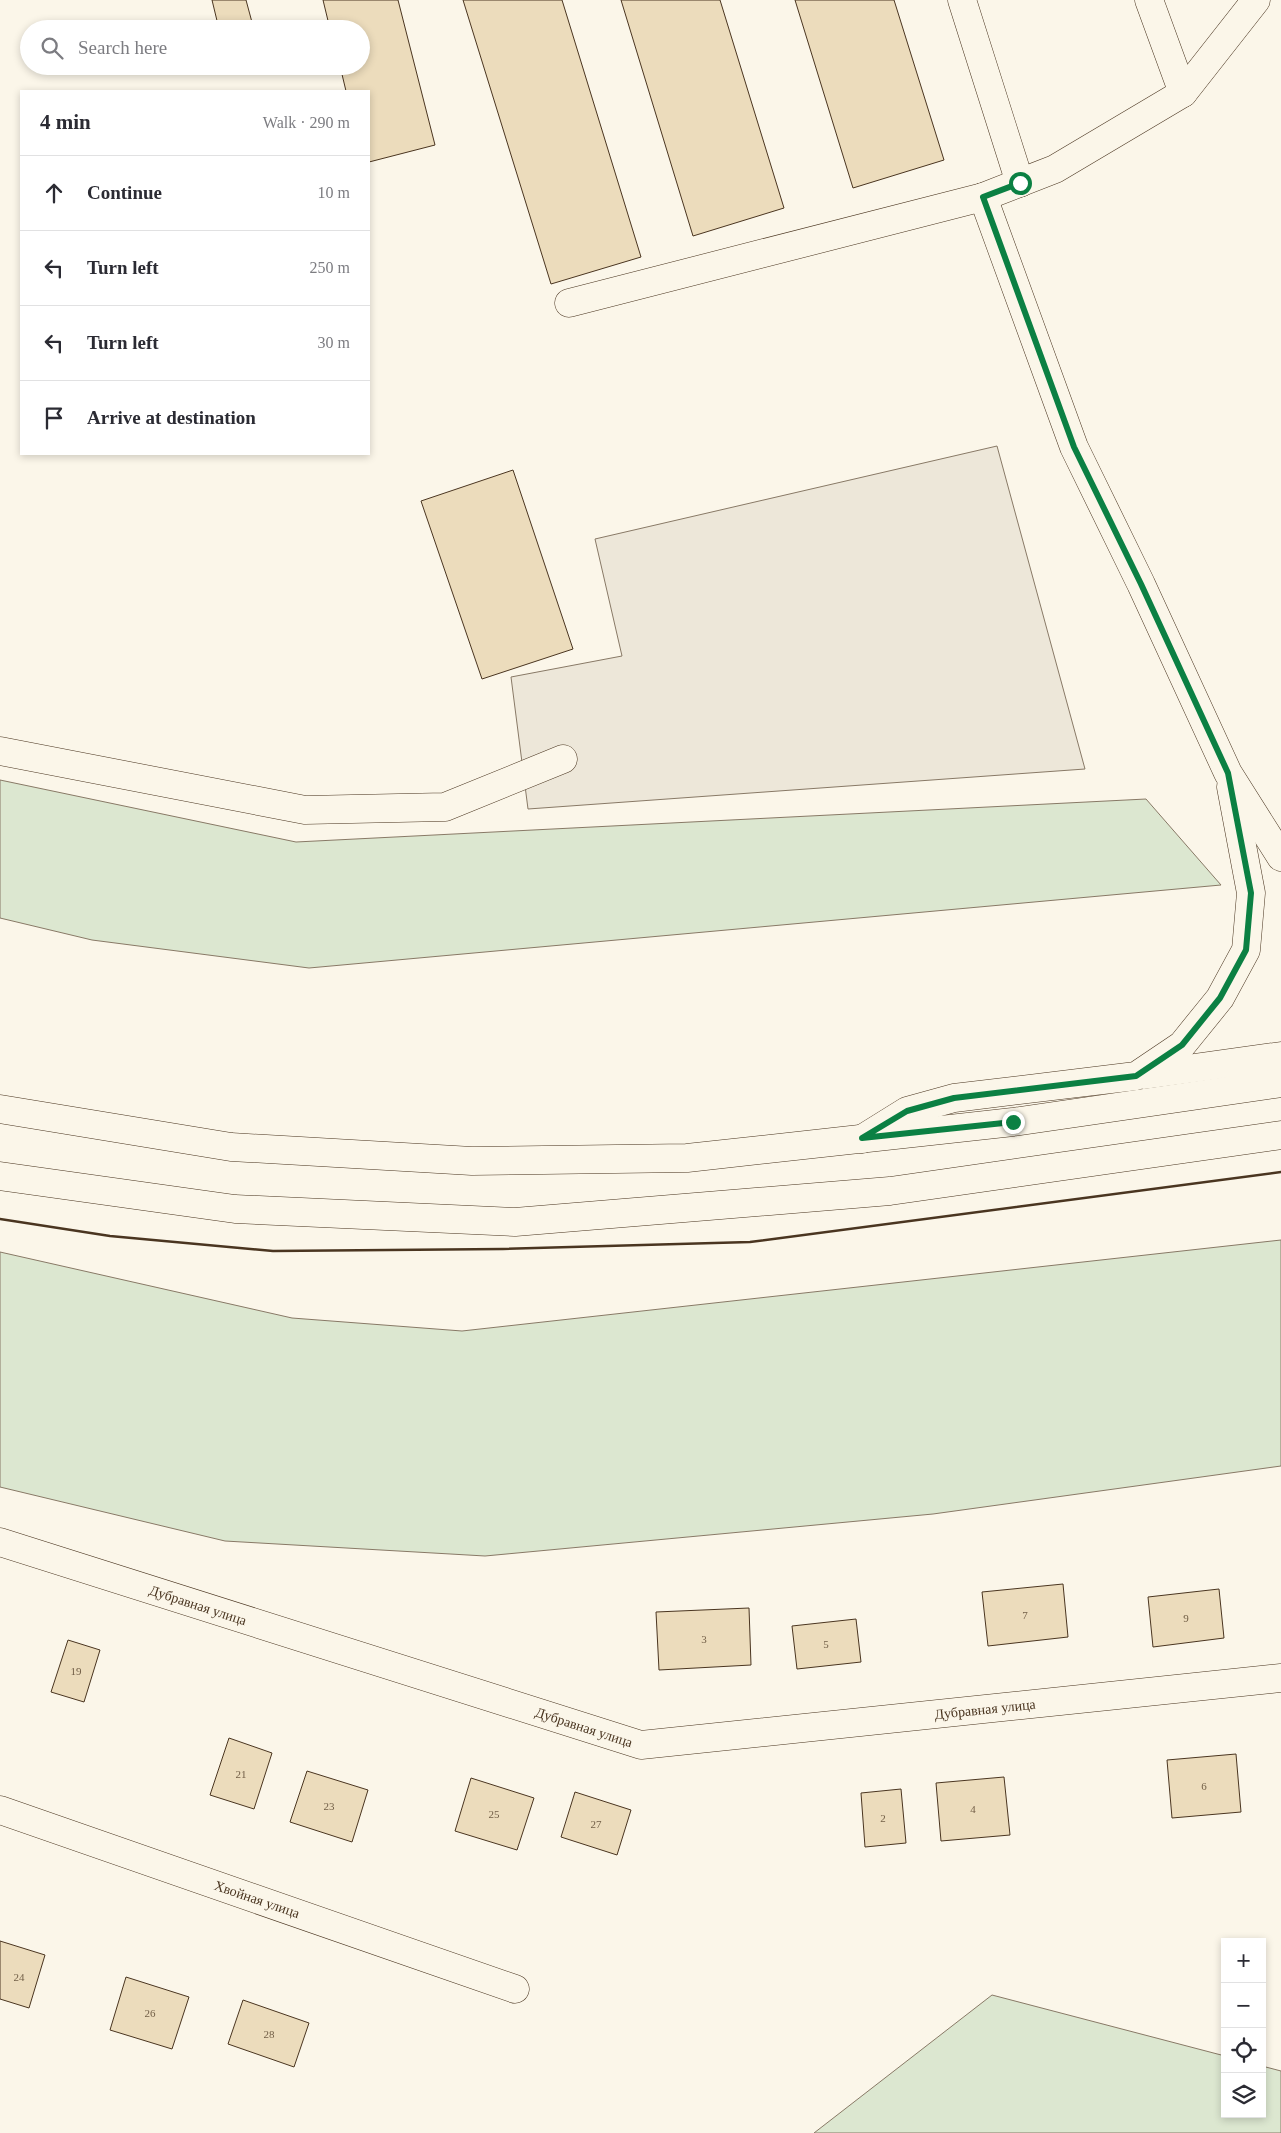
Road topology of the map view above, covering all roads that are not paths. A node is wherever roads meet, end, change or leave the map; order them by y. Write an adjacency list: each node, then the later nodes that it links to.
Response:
1 (962, 0): 5 (main road)
2 (1149, 0): 4 (main road)
3 (1256, 0): 4 (main road)
4 (1183, 93): 5 (main road)
5 (1020, 183): 6 (main road)
6 (983, 197): 7 (main road); 10 (main road)
7 (569, 303)
8 (0, 751): 9 (main road)
9 (563, 759)
10 (1228, 773): 11 (main road); 13 (main road)
11 (1281, 856)
12 (1281, 1056): 13 (main road)
13 (1136, 1076): 17 (main road)
14 (1281, 1082): 17 (main road)
15 (0, 1109): 17 (main road)
16 (1281, 1135): 18 (main road)
17 (862, 1138)
18 (0, 1176)
19 (0, 1542): 20 (main road, Дубравная улица)
20 (1281, 1678)
21 (0, 1810): 22 (main road, Хвойная улица)
22 (515, 1988)

